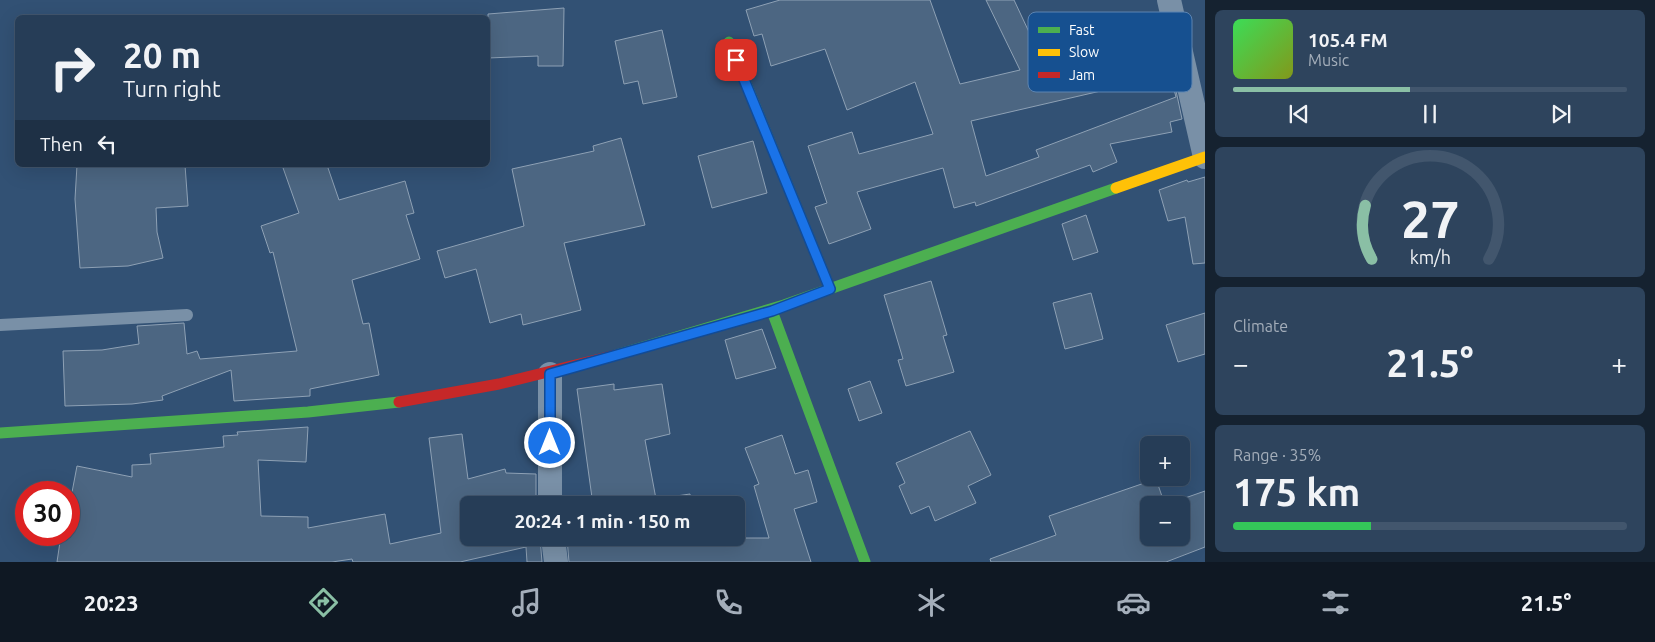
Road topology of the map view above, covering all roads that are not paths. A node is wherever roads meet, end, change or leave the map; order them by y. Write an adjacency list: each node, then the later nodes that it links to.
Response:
1 (729, 42): 4 (street)
2 (1190, 92): 3 (street)
3 (1205, 157): 4 (street)
4 (830, 289): 5 (street)
5 (772, 311): 8 (street); 13 (street)
6 (187, 314): 7 (lane)
7 (0, 325)
8 (550, 374): 9 (street); 10 (street)
9 (0, 433)
10 (550, 496)
11 (554, 546): 12 (street)
12 (556, 562)
13 (865, 562)

